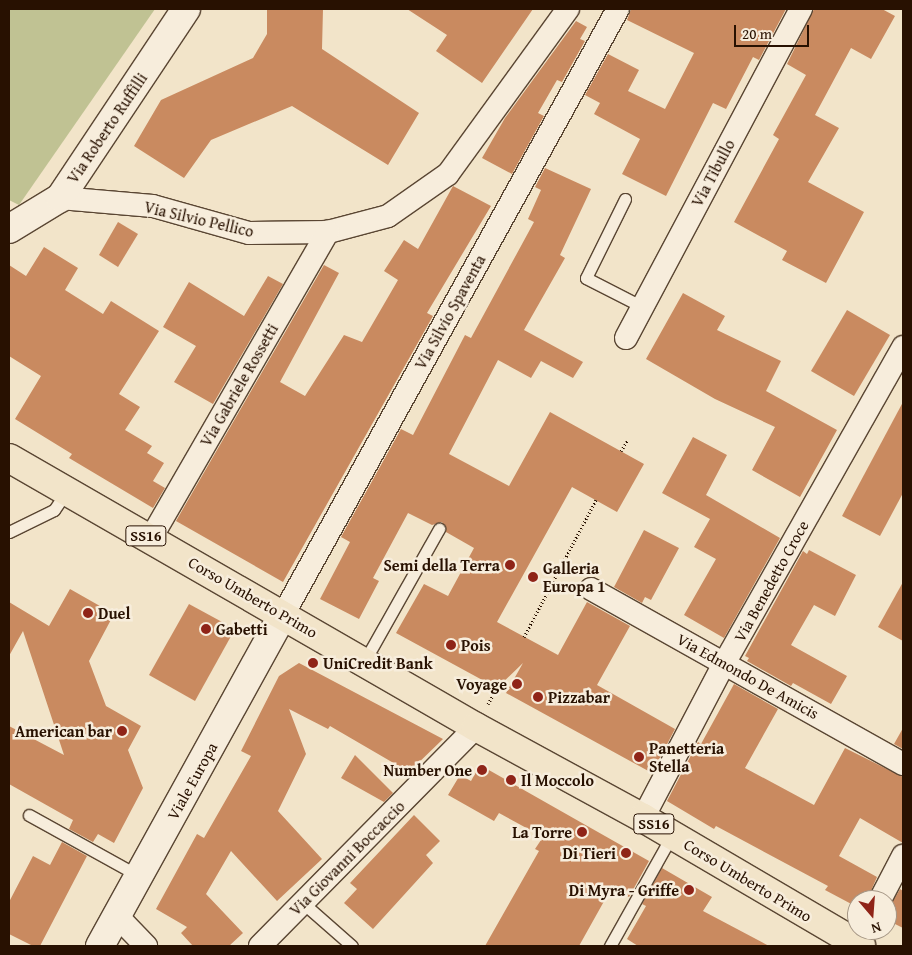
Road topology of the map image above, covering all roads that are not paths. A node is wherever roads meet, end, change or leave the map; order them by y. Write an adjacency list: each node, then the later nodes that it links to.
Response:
1 (186, 9): 5 (street, Via Roberto Ruffilli)
2 (568, 9): 8 (street, Via Silvio Pellico)
3 (618, 9): 18 (street, Via Silvio Spaventa)
4 (801, 9): 9 (street, Via Tibullo)
5 (60, 198): 7 (street, Via Roberto Ruffilli); 8 (street, Via Silvio Pellico)
6 (625, 199): 9 (lane)
7 (9, 229)
8 (328, 232): 16 (street, Via Gabriele Rossetti)
9 (643, 307): 10 (street, Via Tibullo)
10 (626, 338)
11 (903, 347): 20 (street, Via Benedetto Croce)
12 (9, 458): 13 (main road, Corso Umberto Primo / SS16)
13 (67, 491): 15 (lane); 16 (main road, Corso Umberto Primo / SS16)
14 (439, 529): 19 (lane)
15 (9, 533)
16 (151, 538): 18 (main road, Corso Umberto Primo / SS16)
17 (591, 590): 20 (street, Via Edmondo De Amicis)
18 (283, 615): 19 (main road, Corso Umberto Primo / SS16); 27 (street, Viale Europa)
19 (364, 662): 21 (main road, Corso Umberto Primo / SS16)
20 (725, 662): 22 (street, Via Edmondo De Amicis); 24 (street, Via Benedetto Croce)
21 (476, 727): 24 (main road, Corso Umberto Primo / SS16); 29 (street, Via Giovanni Boccaccio)
22 (903, 764)
23 (29, 815): 27 (lane)
24 (643, 818): 25 (main road, Corso Umberto Primo / SS16)
25 (672, 835): 31 (main road, Corso Umberto Primo / SS16); 36 (lane)
26 (903, 856): 28 (street)
27 (140, 876): 30 (street, Viale Europa)
28 (885, 890)
29 (303, 903): 34 (street, Via Giovanni Boccaccio); 35 (lane)
30 (117, 916): 32 (street, Viale Europa); 33 (street)
31 (847, 938)
32 (100, 946)
33 (146, 946)
34 (260, 946)
35 (352, 946)
36 (610, 946)

